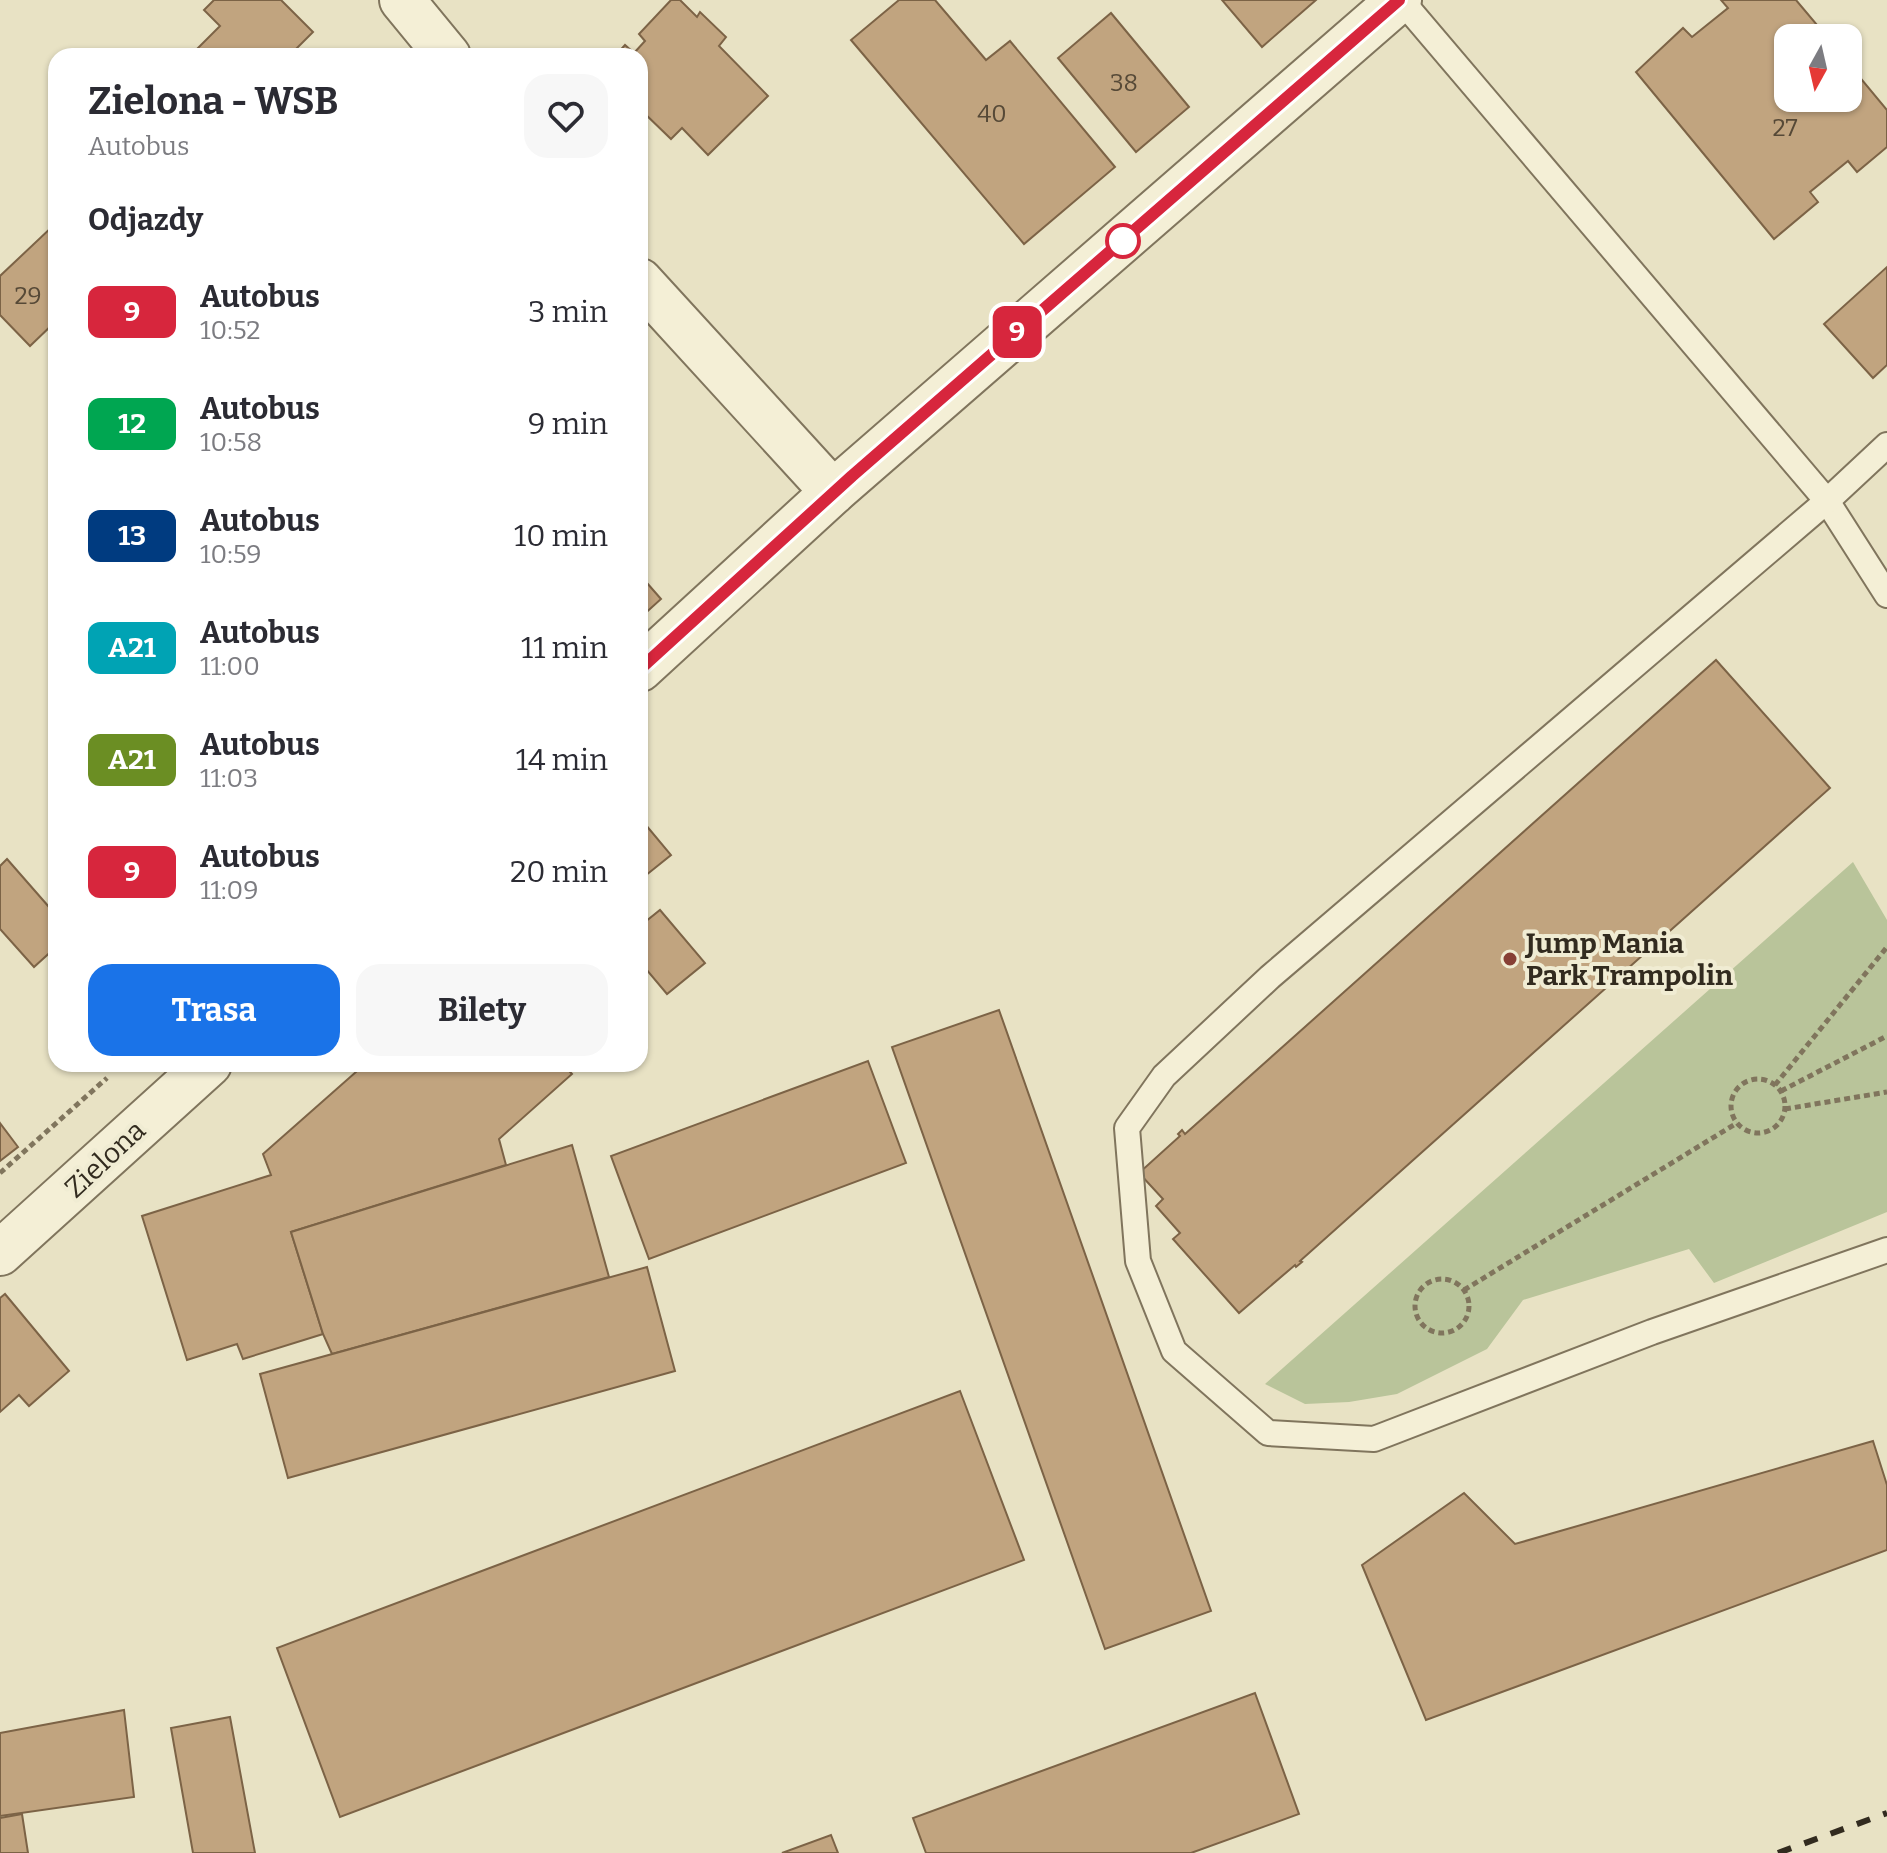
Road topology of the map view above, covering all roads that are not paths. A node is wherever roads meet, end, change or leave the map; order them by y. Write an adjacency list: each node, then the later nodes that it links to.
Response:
1 (402, 0): 3 (street)
2 (1400, 0): 6 (street); 7 (lane)
3 (441, 48)
4 (648, 290): 6 (street)
5 (1887, 445): 7 (lane)
6 (833, 492): 9 (street)
7 (1827, 501): 8 (lane); 11 (lane)
8 (1887, 595)
9 (648, 662)
10 (200, 1072): 12 (street, Zielona)
11 (1887, 1250)
12 (0, 1253)

